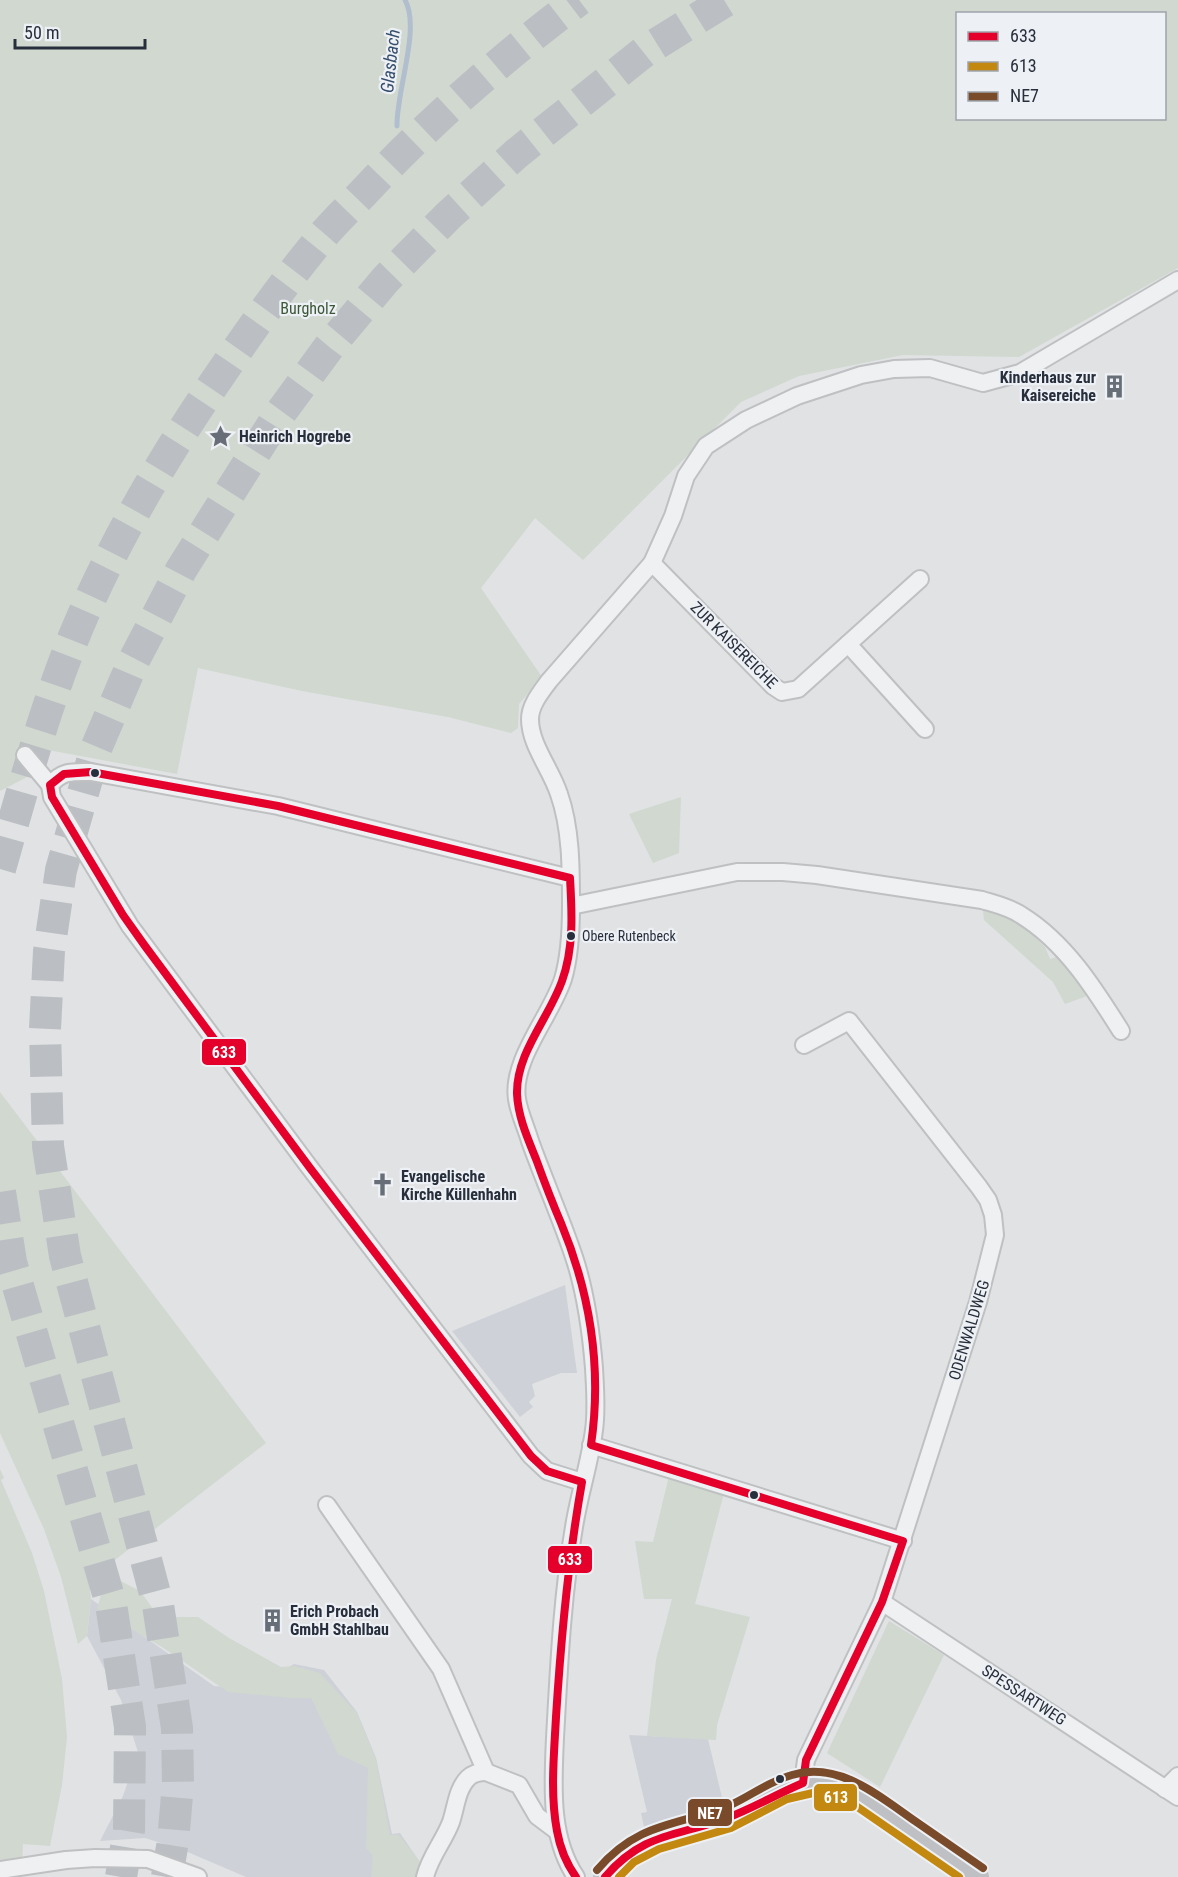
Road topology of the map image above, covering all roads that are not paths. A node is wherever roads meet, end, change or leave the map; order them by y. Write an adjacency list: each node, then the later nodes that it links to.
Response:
1 (1178, 280): 2 (street)
2 (652, 564): 4 (street, ZUR KAISEREICHE); 8 (street)
3 (920, 579): 4 (street, ZUR KAISEREICHE)
4 (848, 644): 5 (street)
5 (926, 729)
6 (25, 755): 7 (street)
7 (50, 785): 8 (street); 13 (street)
8 (570, 878): 9 (street)
9 (571, 906): 10 (street); 12 (street)
10 (1121, 1031)
11 (804, 1045): 15 (street, ODENWALDWEG)
12 (591, 1445): 13 (street); 15 (street)
13 (582, 1482): 21 (street)
14 (327, 1505): 17 (street)
15 (903, 1540): 16 (street, ODENWALDWEG)
16 (882, 1602): 19 (street, ODENWALDWEG); 20 (street, SPESSARTWEG)
17 (486, 1772): 21 (street); 25 (street)
18 (1178, 1776): 20 (street, SPESSARTWEG)
19 (803, 1783): 27 (street); 28 (street)
20 (1172, 1793)
21 (557, 1831): 26 (street)
22 (0, 1870): 23 (street)
23 (174, 1872): 24 (street)
24 (198, 1877)
25 (425, 1877)
26 (576, 1877)
27 (605, 1877)
28 (977, 1877)

